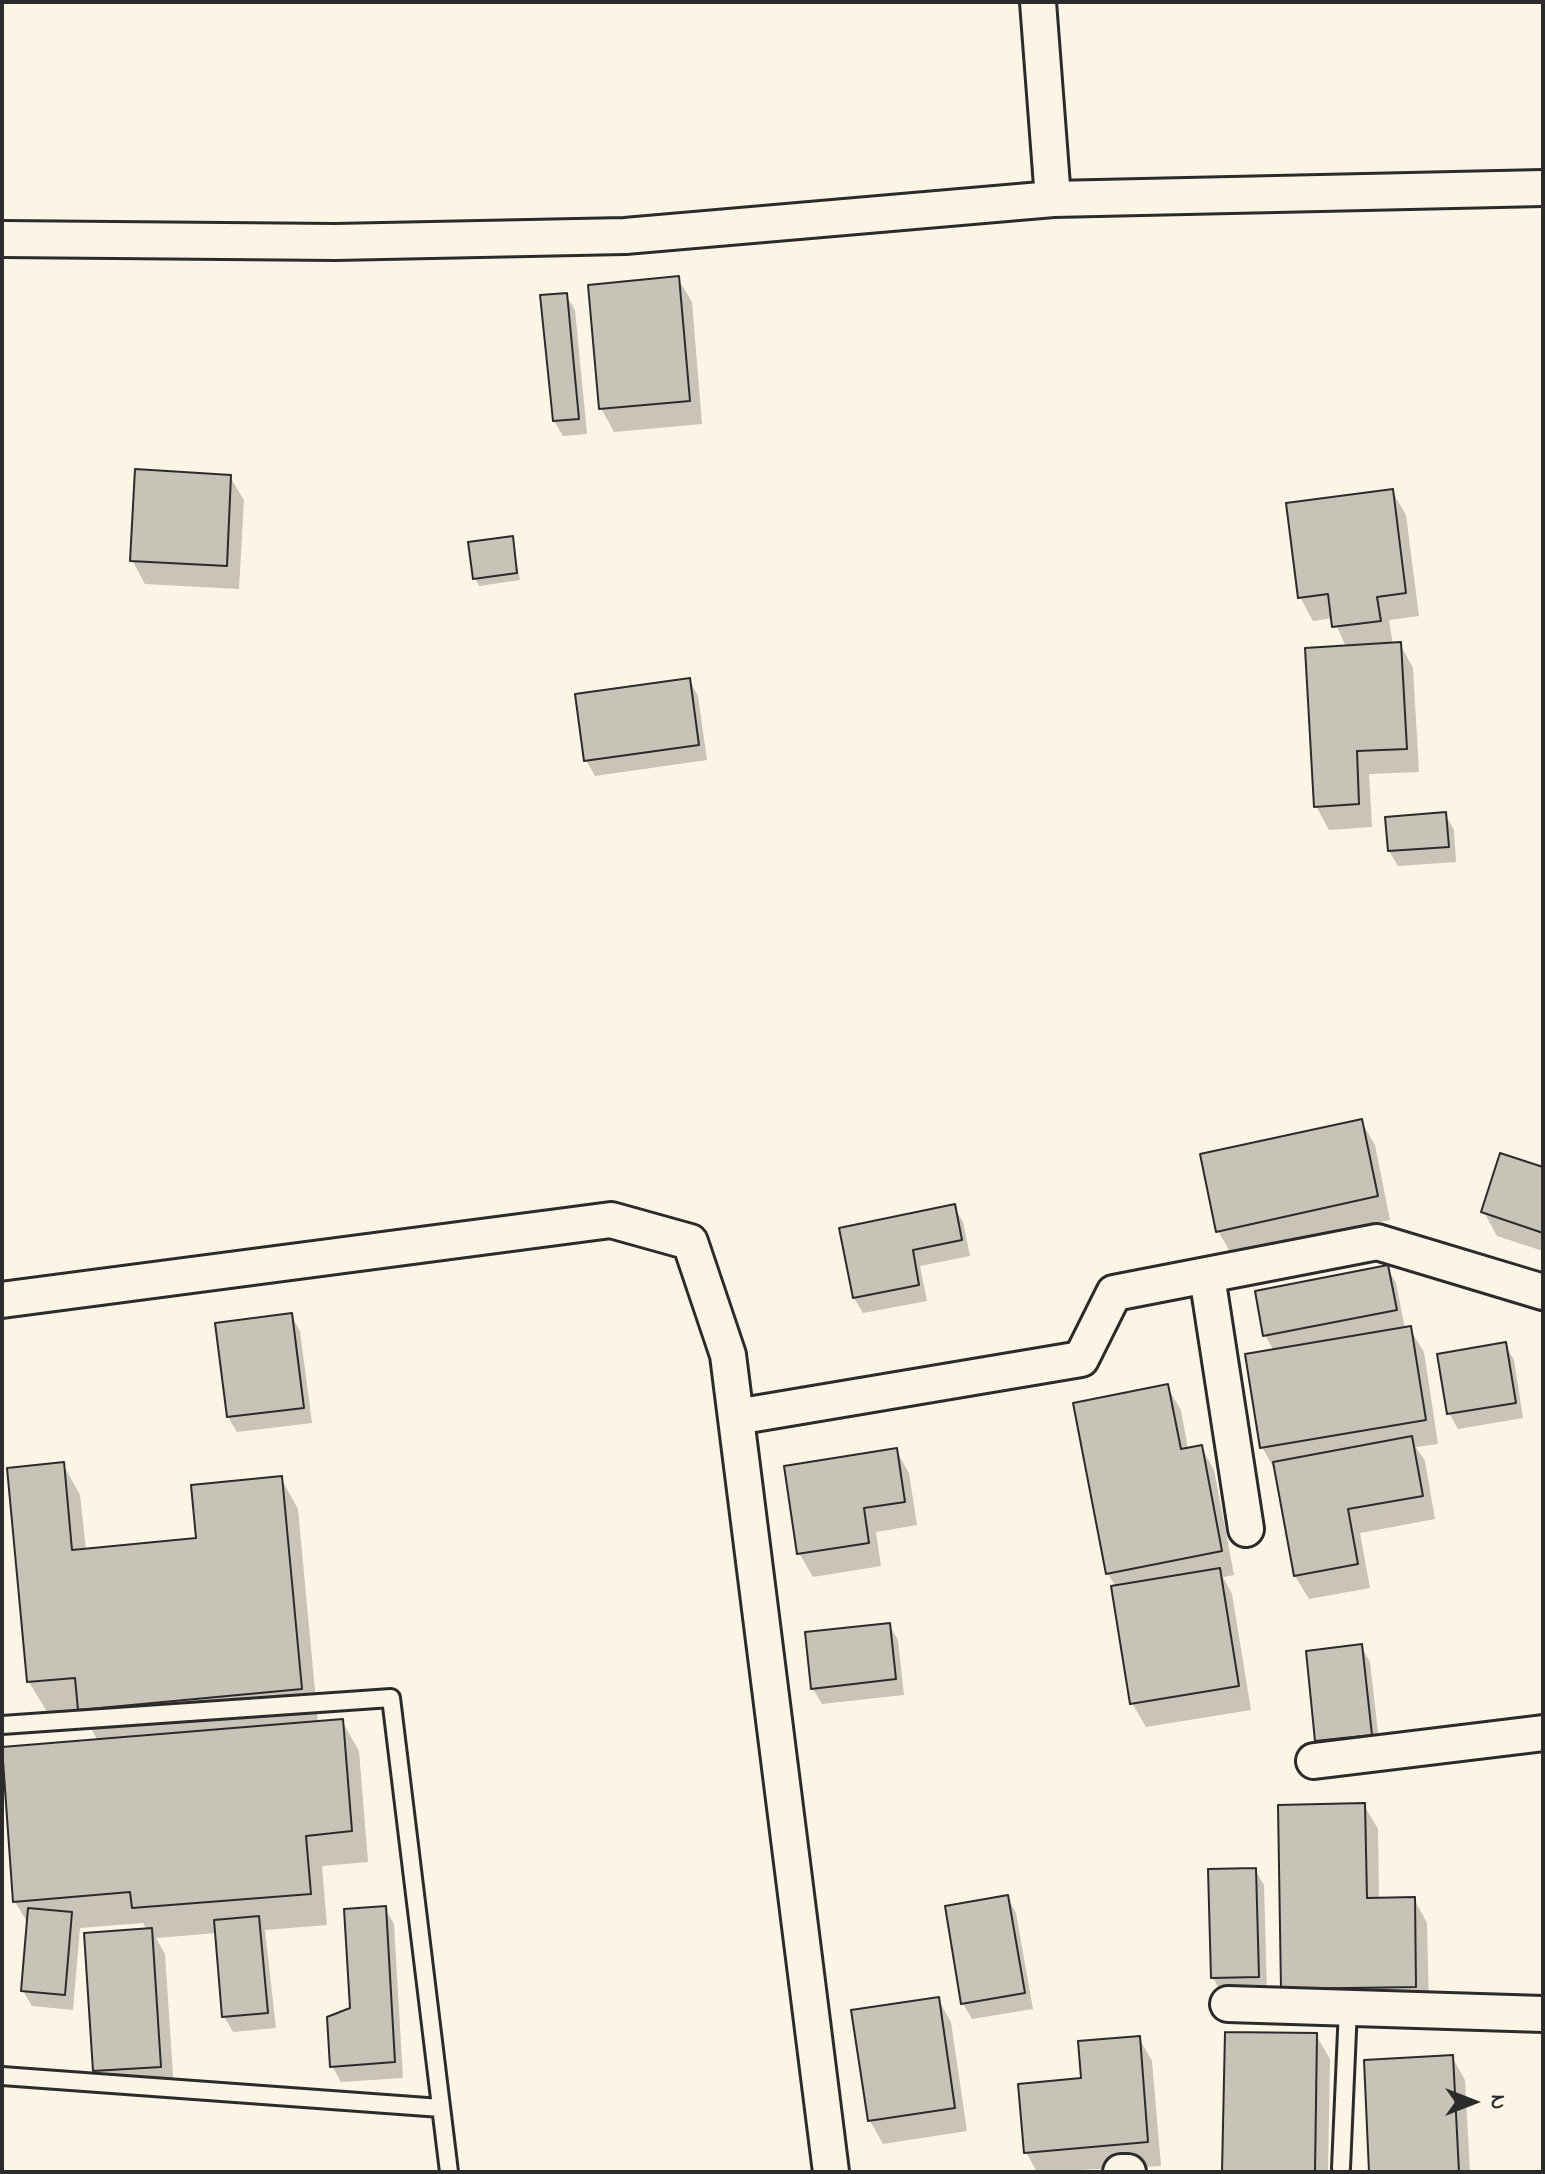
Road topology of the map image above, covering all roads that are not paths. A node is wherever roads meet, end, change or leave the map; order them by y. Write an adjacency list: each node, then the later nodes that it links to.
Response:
1 (1038, 2): 3 (street)
2 (1543, 188): 3 (street)
3 (1053, 199): 4 (street)
4 (2, 239)
5 (1207, 1276): 6 (street); 8 (street); 9 (street)
6 (1543, 1292)
7 (2, 1300): 8 (street)
8 (736, 1417): 20 (street)
9 (1246, 1529)
10 (2, 1725): 17 (lane)
11 (1543, 1733): 12 (street)
12 (1314, 1761)
13 (1228, 2004): 14 (street)
14 (1348, 2008): 15 (street); 18 (lane)
15 (1543, 2014)
16 (2, 2076): 17 (lane)
17 (441, 2108): 19 (lane)
18 (1341, 2168)
19 (449, 2172)
20 (831, 2172)
21 (1121, 2172): 22 (street)
22 (1128, 2172)

